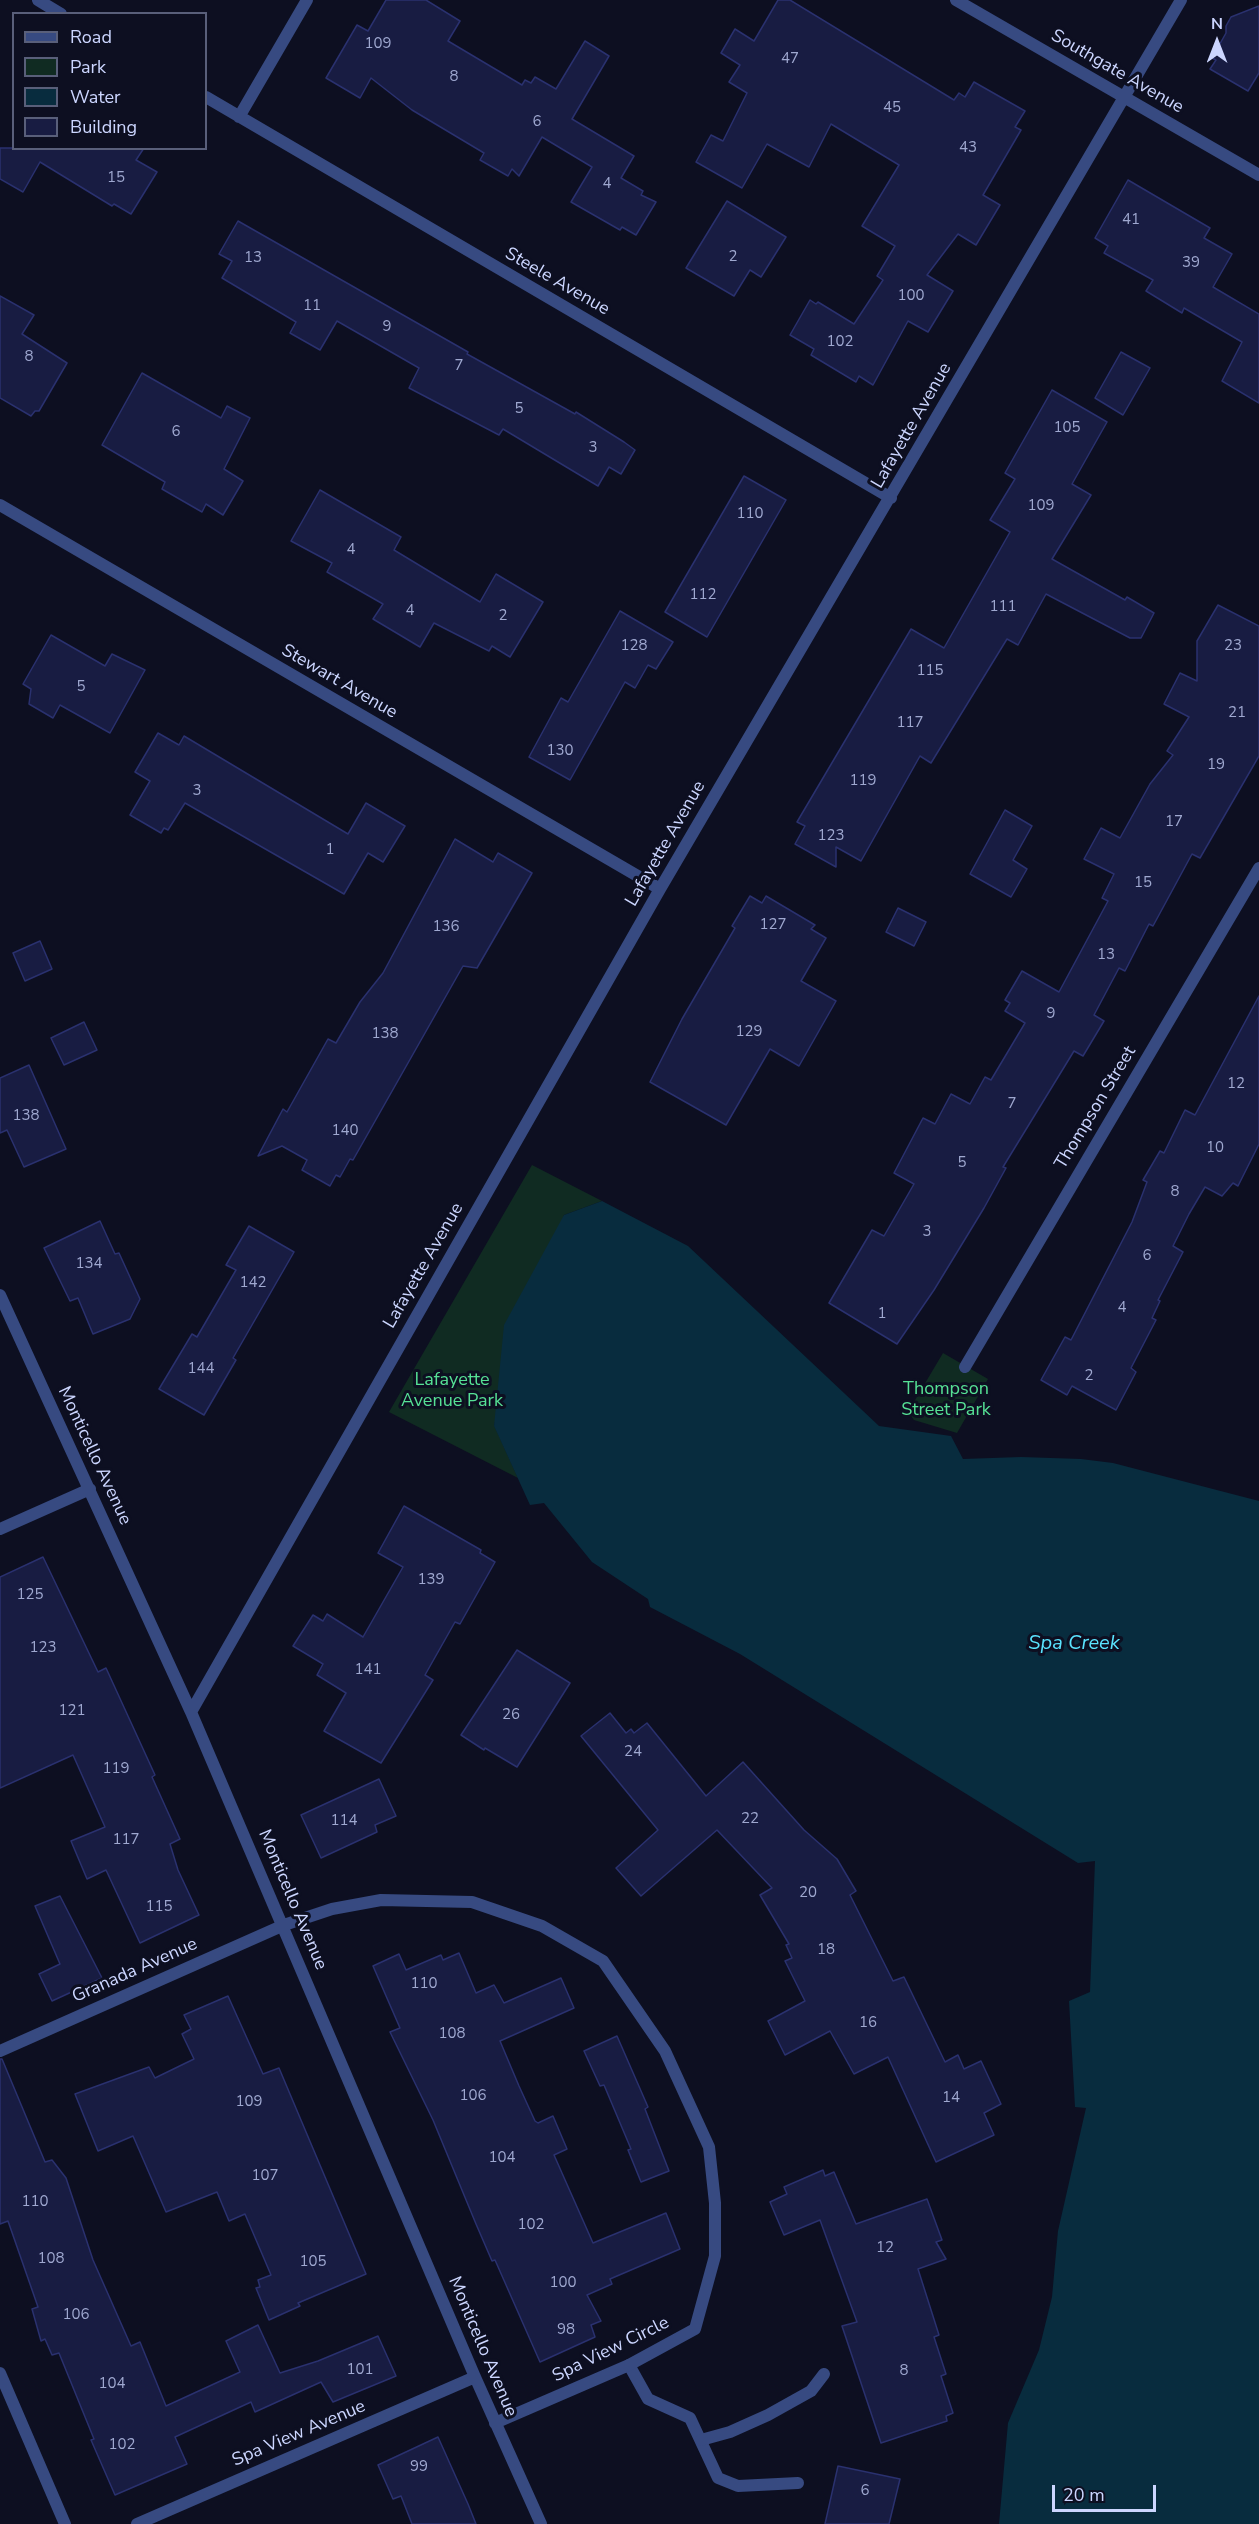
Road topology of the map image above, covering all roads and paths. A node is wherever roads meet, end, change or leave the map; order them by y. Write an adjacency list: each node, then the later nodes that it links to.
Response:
1 (38, 0): 5 (street)
2 (307, 0): 8 (street)
3 (956, 0): 6 (street, Southgate Avenue)
4 (1181, 0): 6 (street, Lafayette Avenue)
5 (58, 12)
6 (1125, 97): 9 (street, Southgate Avenue); 10 (street, Lafayette Avenue)
7 (207, 98): 8 (street, Steele Avenue)
8 (239, 117): 10 (street, Steele Avenue)
9 (1259, 175)
10 (891, 498): 13 (street, Lafayette Avenue)
11 (0, 505): 13 (street, Stewart Avenue)
12 (1259, 868): 15 (street, Thompson Street)
13 (660, 889): 18 (street, Lafayette Avenue)
14 (0, 1295): 16 (street, Monticello Avenue)
15 (965, 1366)
16 (90, 1489): 17 (street); 18 (street, Monticello Avenue)
17 (0, 1529)
18 (191, 1712): 19 (street, Monticello Avenue)
19 (284, 1925): 20 (street, Granada Avenue); 21 (street, Spa View Circle); 24 (street, Monticello Avenue)
20 (0, 2051)
21 (629, 2365): 25 (street, Spa View Circle); 26 (street)
22 (0, 2373): 28 (street)
23 (824, 2374): 26 (street)
24 (475, 2377): 25 (street, Monticello Avenue); 29 (street, Spa View Avenue)
25 (495, 2422): 30 (street, Monticello Avenue)
26 (700, 2440): 27 (street)
27 (798, 2483)
28 (65, 2524)
29 (137, 2524)
30 (541, 2524)

